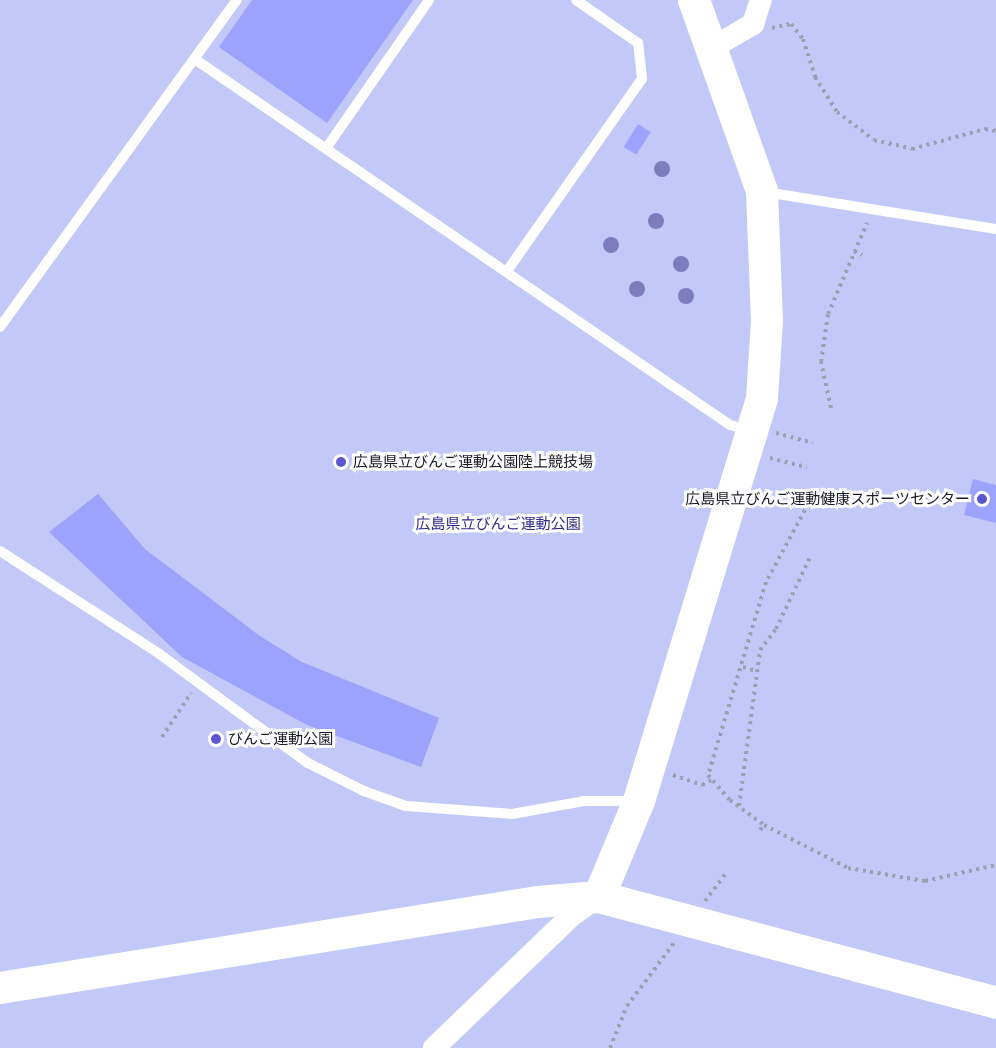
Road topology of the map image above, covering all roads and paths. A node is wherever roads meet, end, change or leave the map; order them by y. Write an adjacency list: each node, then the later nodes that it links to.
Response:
1 (237, 0): 8 (lane)
2 (429, 0): 10 (lane)
3 (576, 0): 16 (lane)
4 (694, 0): 7 (street)
5 (761, 0): 6 (street)
6 (753, 24): 7 (street); 9 (path)
7 (712, 48): 11 (street)
8 (196, 60): 10 (lane); 17 (lane)
9 (996, 131)
10 (327, 147): 16 (lane)
11 (762, 191): 12 (lane); 19 (street)
12 (871, 213): 13 (lane); 14 (path)
13 (996, 229)
14 (854, 251): 15 (path); 18 (path)
15 (862, 255)
16 (507, 271): 19 (lane)
17 (0, 327)
18 (831, 408)
19 (767, 433): 20 (path); 33 (street)
20 (813, 443)
21 (773, 459): 22 (path)
22 (807, 467)
23 (805, 510): 27 (path)
24 (0, 541): 25 (lane)
25 (3, 551): 33 (lane)
26 (811, 555): 28 (path)
27 (744, 667): 28 (path); 32 (path)
28 (756, 670): 34 (path)
29 (179, 711): 30 (path)
30 (162, 737)
31 (673, 775): 32 (path)
32 (712, 780): 34 (path)
33 (639, 801): 40 (street)
34 (739, 807): 35 (path)
35 (764, 825): 36 (path); 37 (path)
36 (760, 830)
37 (996, 865)
38 (726, 873): 39 (path)
39 (722, 879)
40 (599, 897): 41 (street); 42 (street); 44 (street)
41 (0, 988)
42 (996, 1003)
43 (627, 1006): 45 (path)
44 (434, 1048)
45 (610, 1048)

